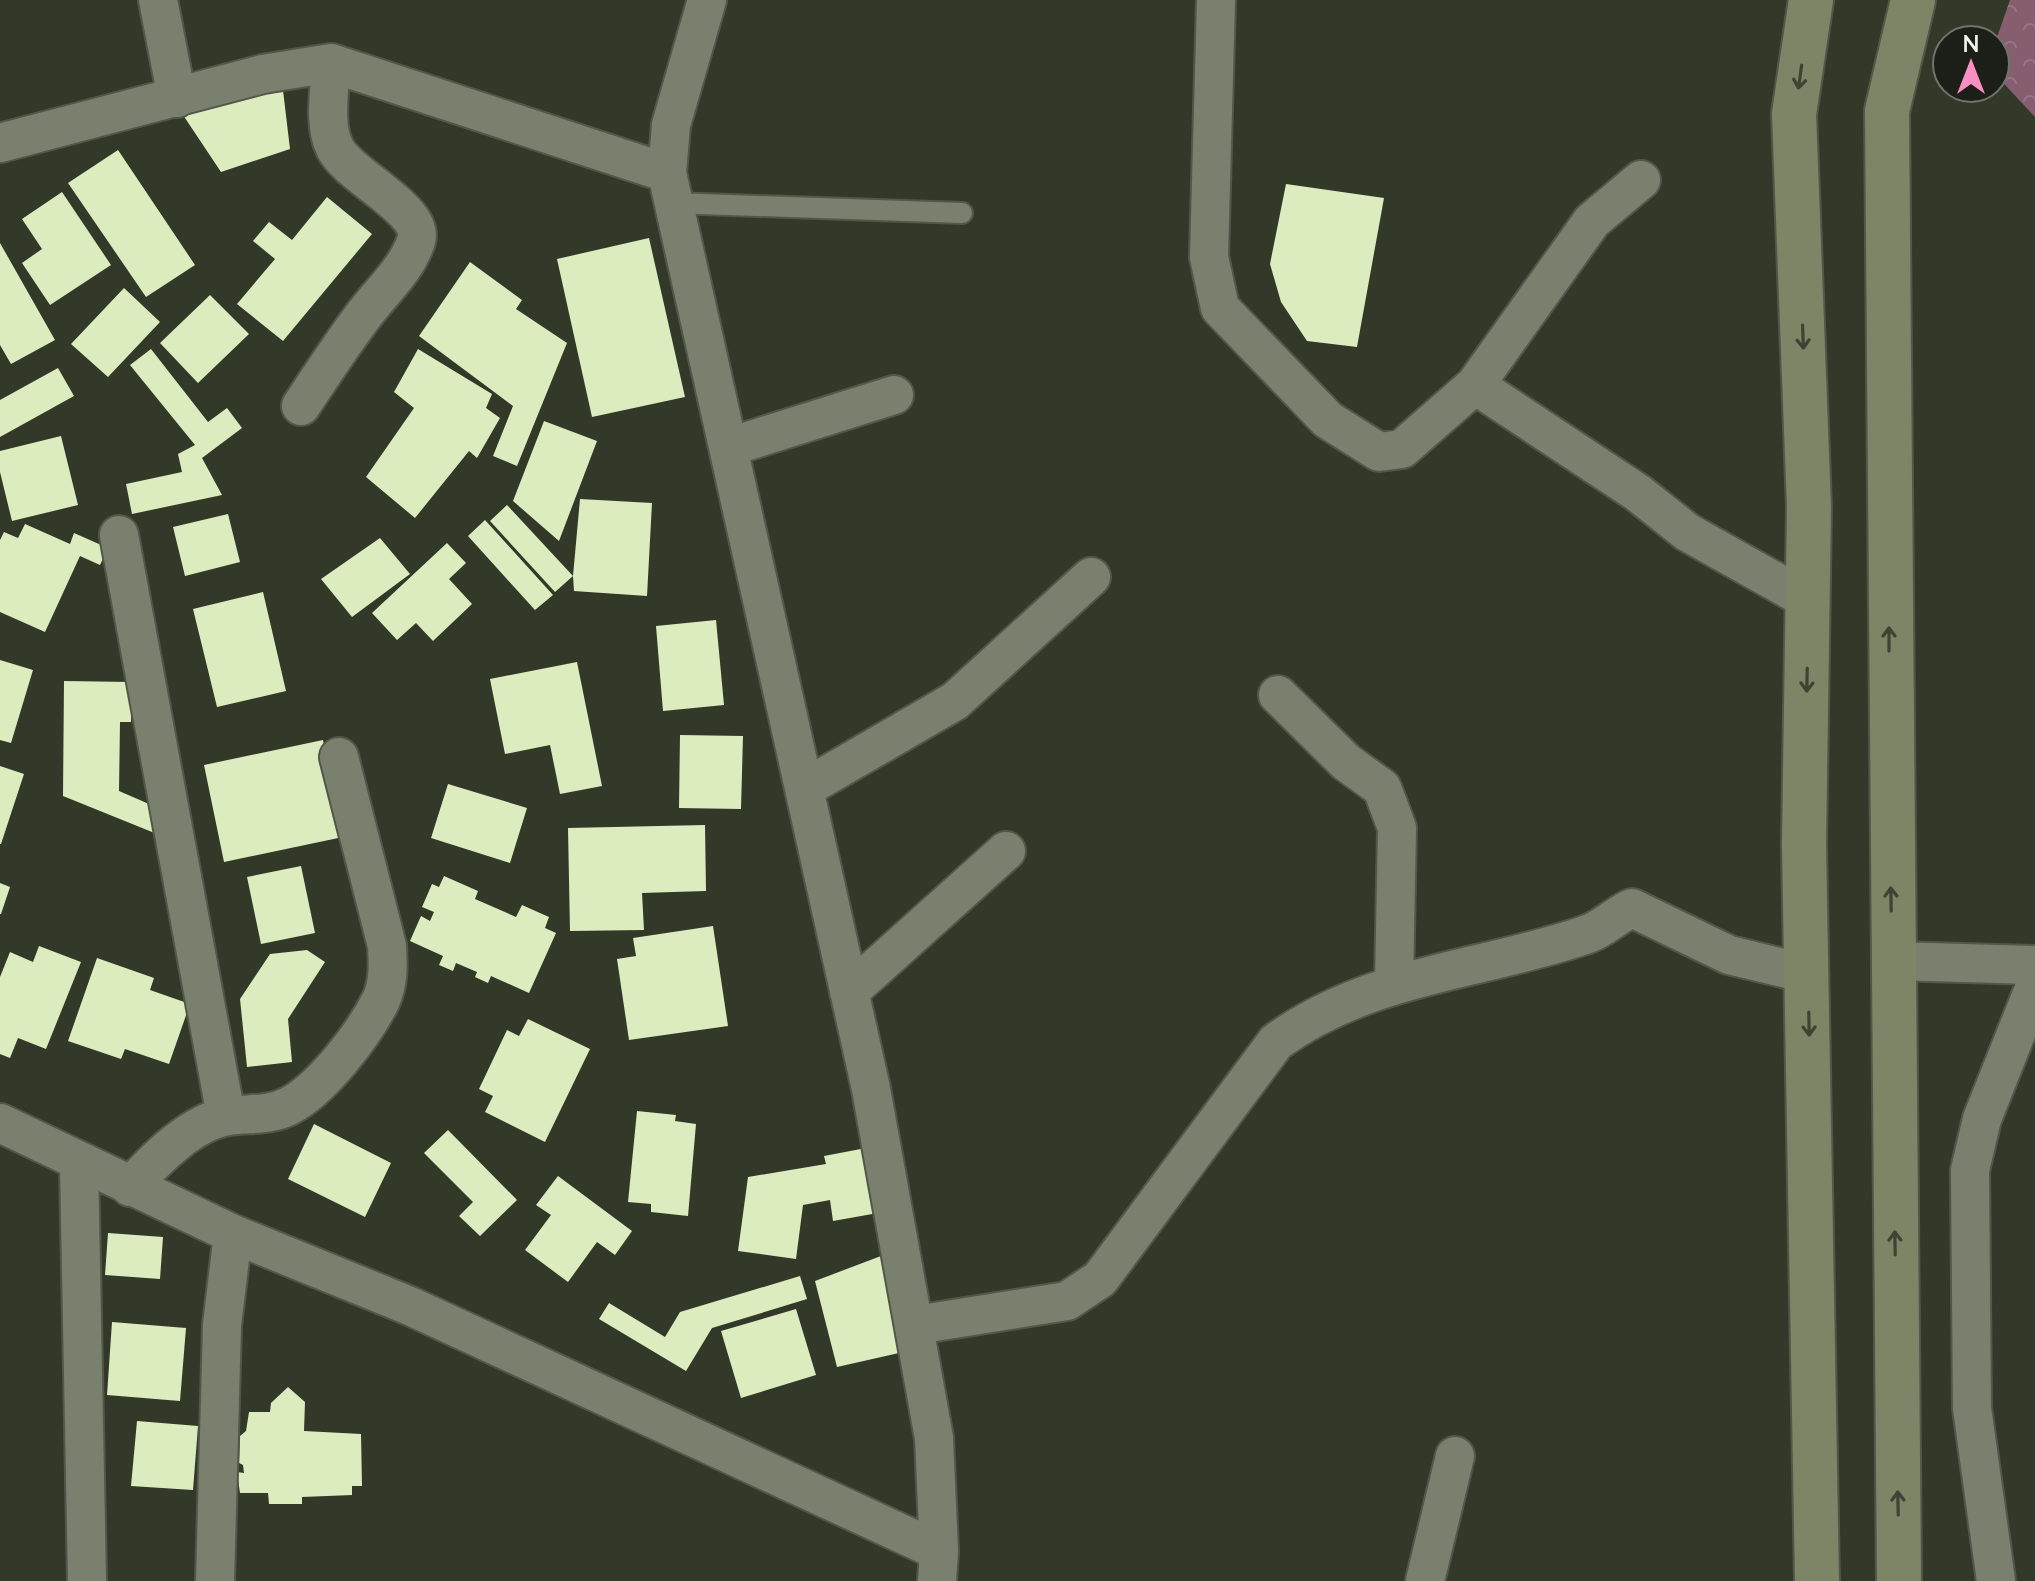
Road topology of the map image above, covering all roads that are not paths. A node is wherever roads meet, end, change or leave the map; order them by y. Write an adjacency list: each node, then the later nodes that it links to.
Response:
1 (158, 0): 7 (street)
2 (707, 0): 10 (street)
3 (1216, 0): 12 (street)
4 (1811, 0): 18 (main road, one-way to 18)
5 (1913, 0): 23 (main road, one-way to 5)
6 (331, 63): 7 (street); 10 (street); 14 (street)
7 (177, 98): 8 (street)
8 (0, 143)
9 (1641, 180): 12 (street)
10 (670, 188): 11 (lane); 15 (street)
11 (962, 213)
12 (1475, 385): 18 (street)
13 (894, 395): 15 (street)
14 (301, 406)
15 (729, 447): 21 (street)
16 (119, 535): 29 (street)
17 (1091, 577): 21 (street)
18 (1808, 600): 25 (main road, one-way to 25)
19 (1278, 695): 26 (street)
20 (339, 757): 29 (street)
21 (805, 788): 28 (street)
22 (1006, 851): 28 (street)
23 (1892, 961): 24 (street); 41 (main road, one-way to 23)
24 (2035, 965)
25 (1808, 974): 26 (street); 40 (main road, one-way to 40)
26 (1394, 984): 34 (street)
27 (2035, 986): 42 (street)
28 (849, 992): 34 (street)
29 (226, 1116): 32 (street)
30 (0, 1123): 31 (street)
31 (79, 1164): 32 (street); 37 (street)
32 (130, 1187): 33 (street)
33 (233, 1234): 36 (street); 38 (street)
34 (916, 1325): 36 (street)
35 (1455, 1456): 39 (street)
36 (939, 1573)
37 (87, 1581)
38 (215, 1581)
39 (1425, 1581)
40 (1817, 1581)
41 (1899, 1581)
42 (1996, 1581)

